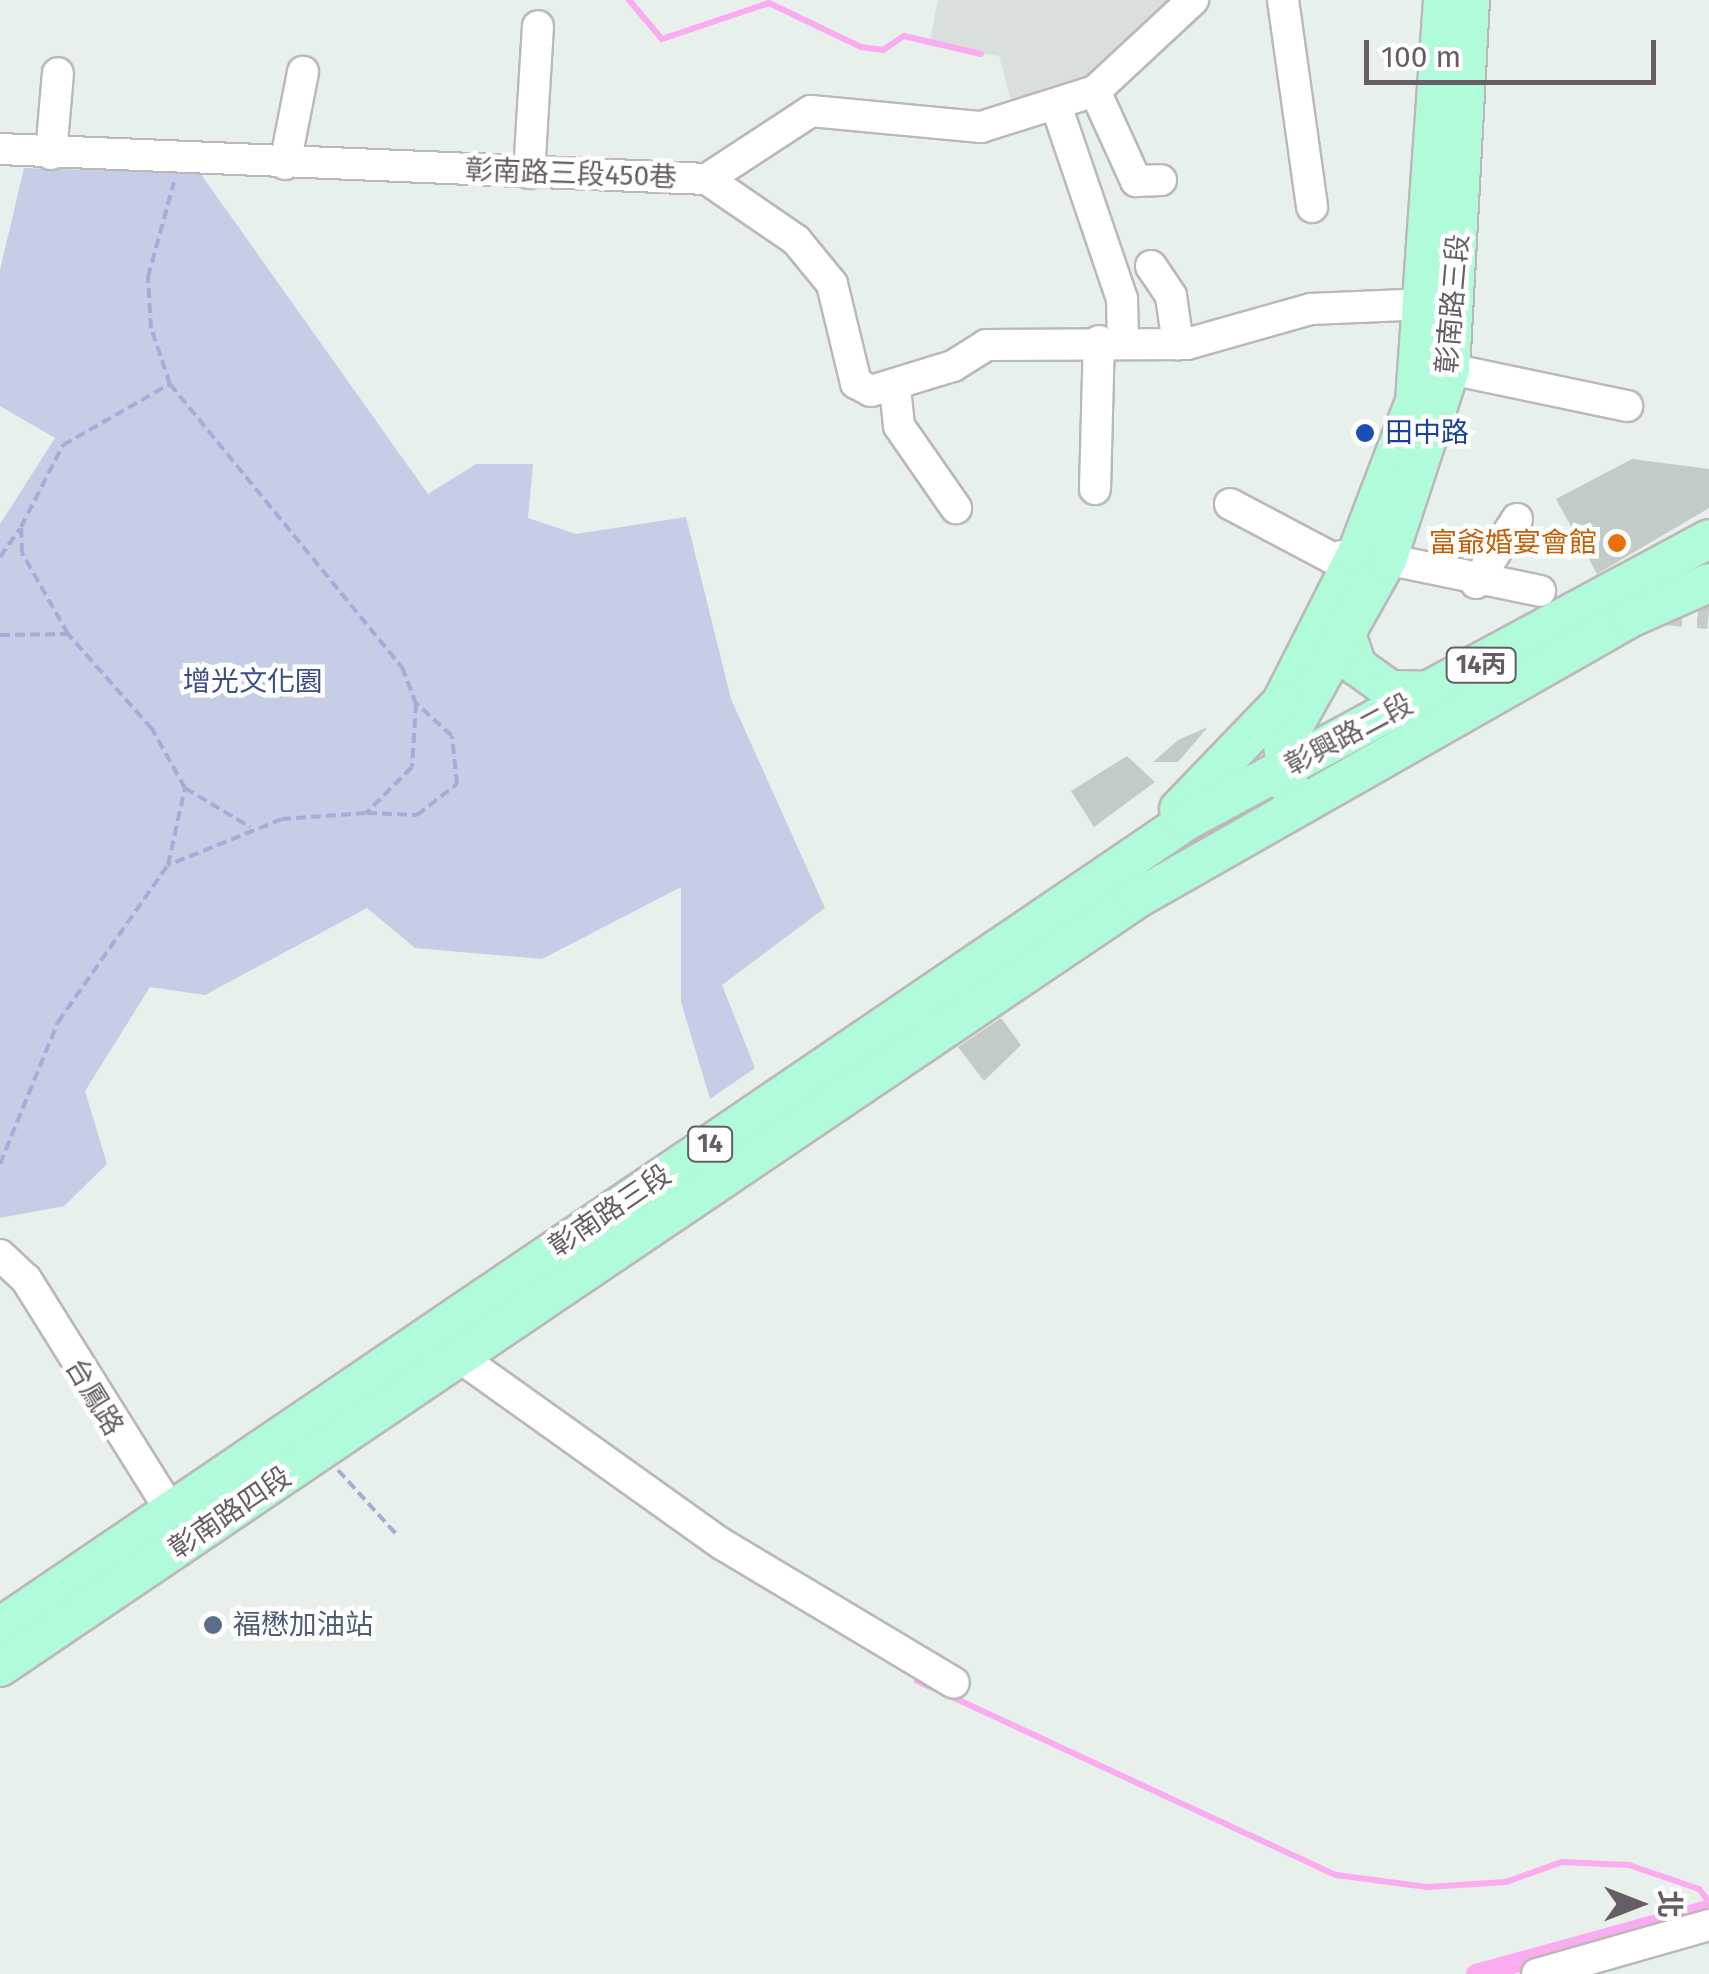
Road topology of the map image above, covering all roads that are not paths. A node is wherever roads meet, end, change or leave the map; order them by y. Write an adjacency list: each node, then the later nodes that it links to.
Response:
1 (1193, 0): 8 (street)
2 (1283, 0): 16 (street)
3 (1443, 0): 18 (main road, 彰南路三段)
4 (1470, 0): 21 (main road, 彰南路三段)
5 (538, 26): 13 (street)
6 (303, 72): 12 (street)
7 (58, 73): 11 (street)
8 (1095, 91): 9 (street); 15 (street)
9 (1056, 105): 14 (street); 19 (street)
10 (0, 149): 11 (street, 彰南路三段450巷)
11 (51, 154): 12 (street, 彰南路三段450巷)
12 (285, 164): 13 (street, 彰南路三段450巷)
13 (529, 173): 14 (street, 彰南路三段450巷)
14 (707, 179): 22 (street, 彰南路三段450巷)
15 (1161, 180)
16 (1312, 207)
17 (1151, 266): 20 (street)
18 (1428, 304): 20 (street); 29 (main road, 彰南路三段)
19 (1111, 342): 20 (street); 22 (street); 24 (street)
20 (1178, 344)
21 (1450, 369): 23 (street); 29 (main road, 彰南路三段)
22 (894, 388): 26 (street)
23 (1627, 406)
24 (1095, 489)
25 (1230, 504): 29 (street)
26 (956, 508)
27 (1516, 519): 30 (street)
28 (1709, 539): 34 (main road, 彰興路二段 / 14丙)
29 (1372, 557): 30 (street); 33 (main road, 彰南路三段); 35 (main road, 彰南路三段)
30 (1476, 582): 32 (street)
31 (1709, 583): 37 (main road, 彰興路二段 / 14丙)
32 (1540, 595)
33 (1348, 640): 34 (main road); 36 (main road, 彰南路三段)
34 (1429, 692): 36 (main road, 彰興路二段 / 14丙)
35 (1281, 703): 36 (main road, 彰南路三段); 38 (main road)
36 (1267, 778): 37 (main road); 38 (main road, 彰南路三段 / 14)
37 (1296, 808): 40 (main road, 彰南路三段 / 14)
38 (1117, 872): 41 (main road, 彰南路三段 / 14)
39 (0, 1255): 41 (street, 台鳳路)
40 (458, 1356): 41 (main road, 彰南路四段 / 14); 44 (street)
41 (180, 1525): 42 (main road, 彰南路四段 / 14); 43 (main road, 彰南路四段 / 14)
42 (0, 1627)
43 (0, 1667)
44 (954, 1683)
45 (1709, 1925): 46 (street)
46 (1537, 1974)

